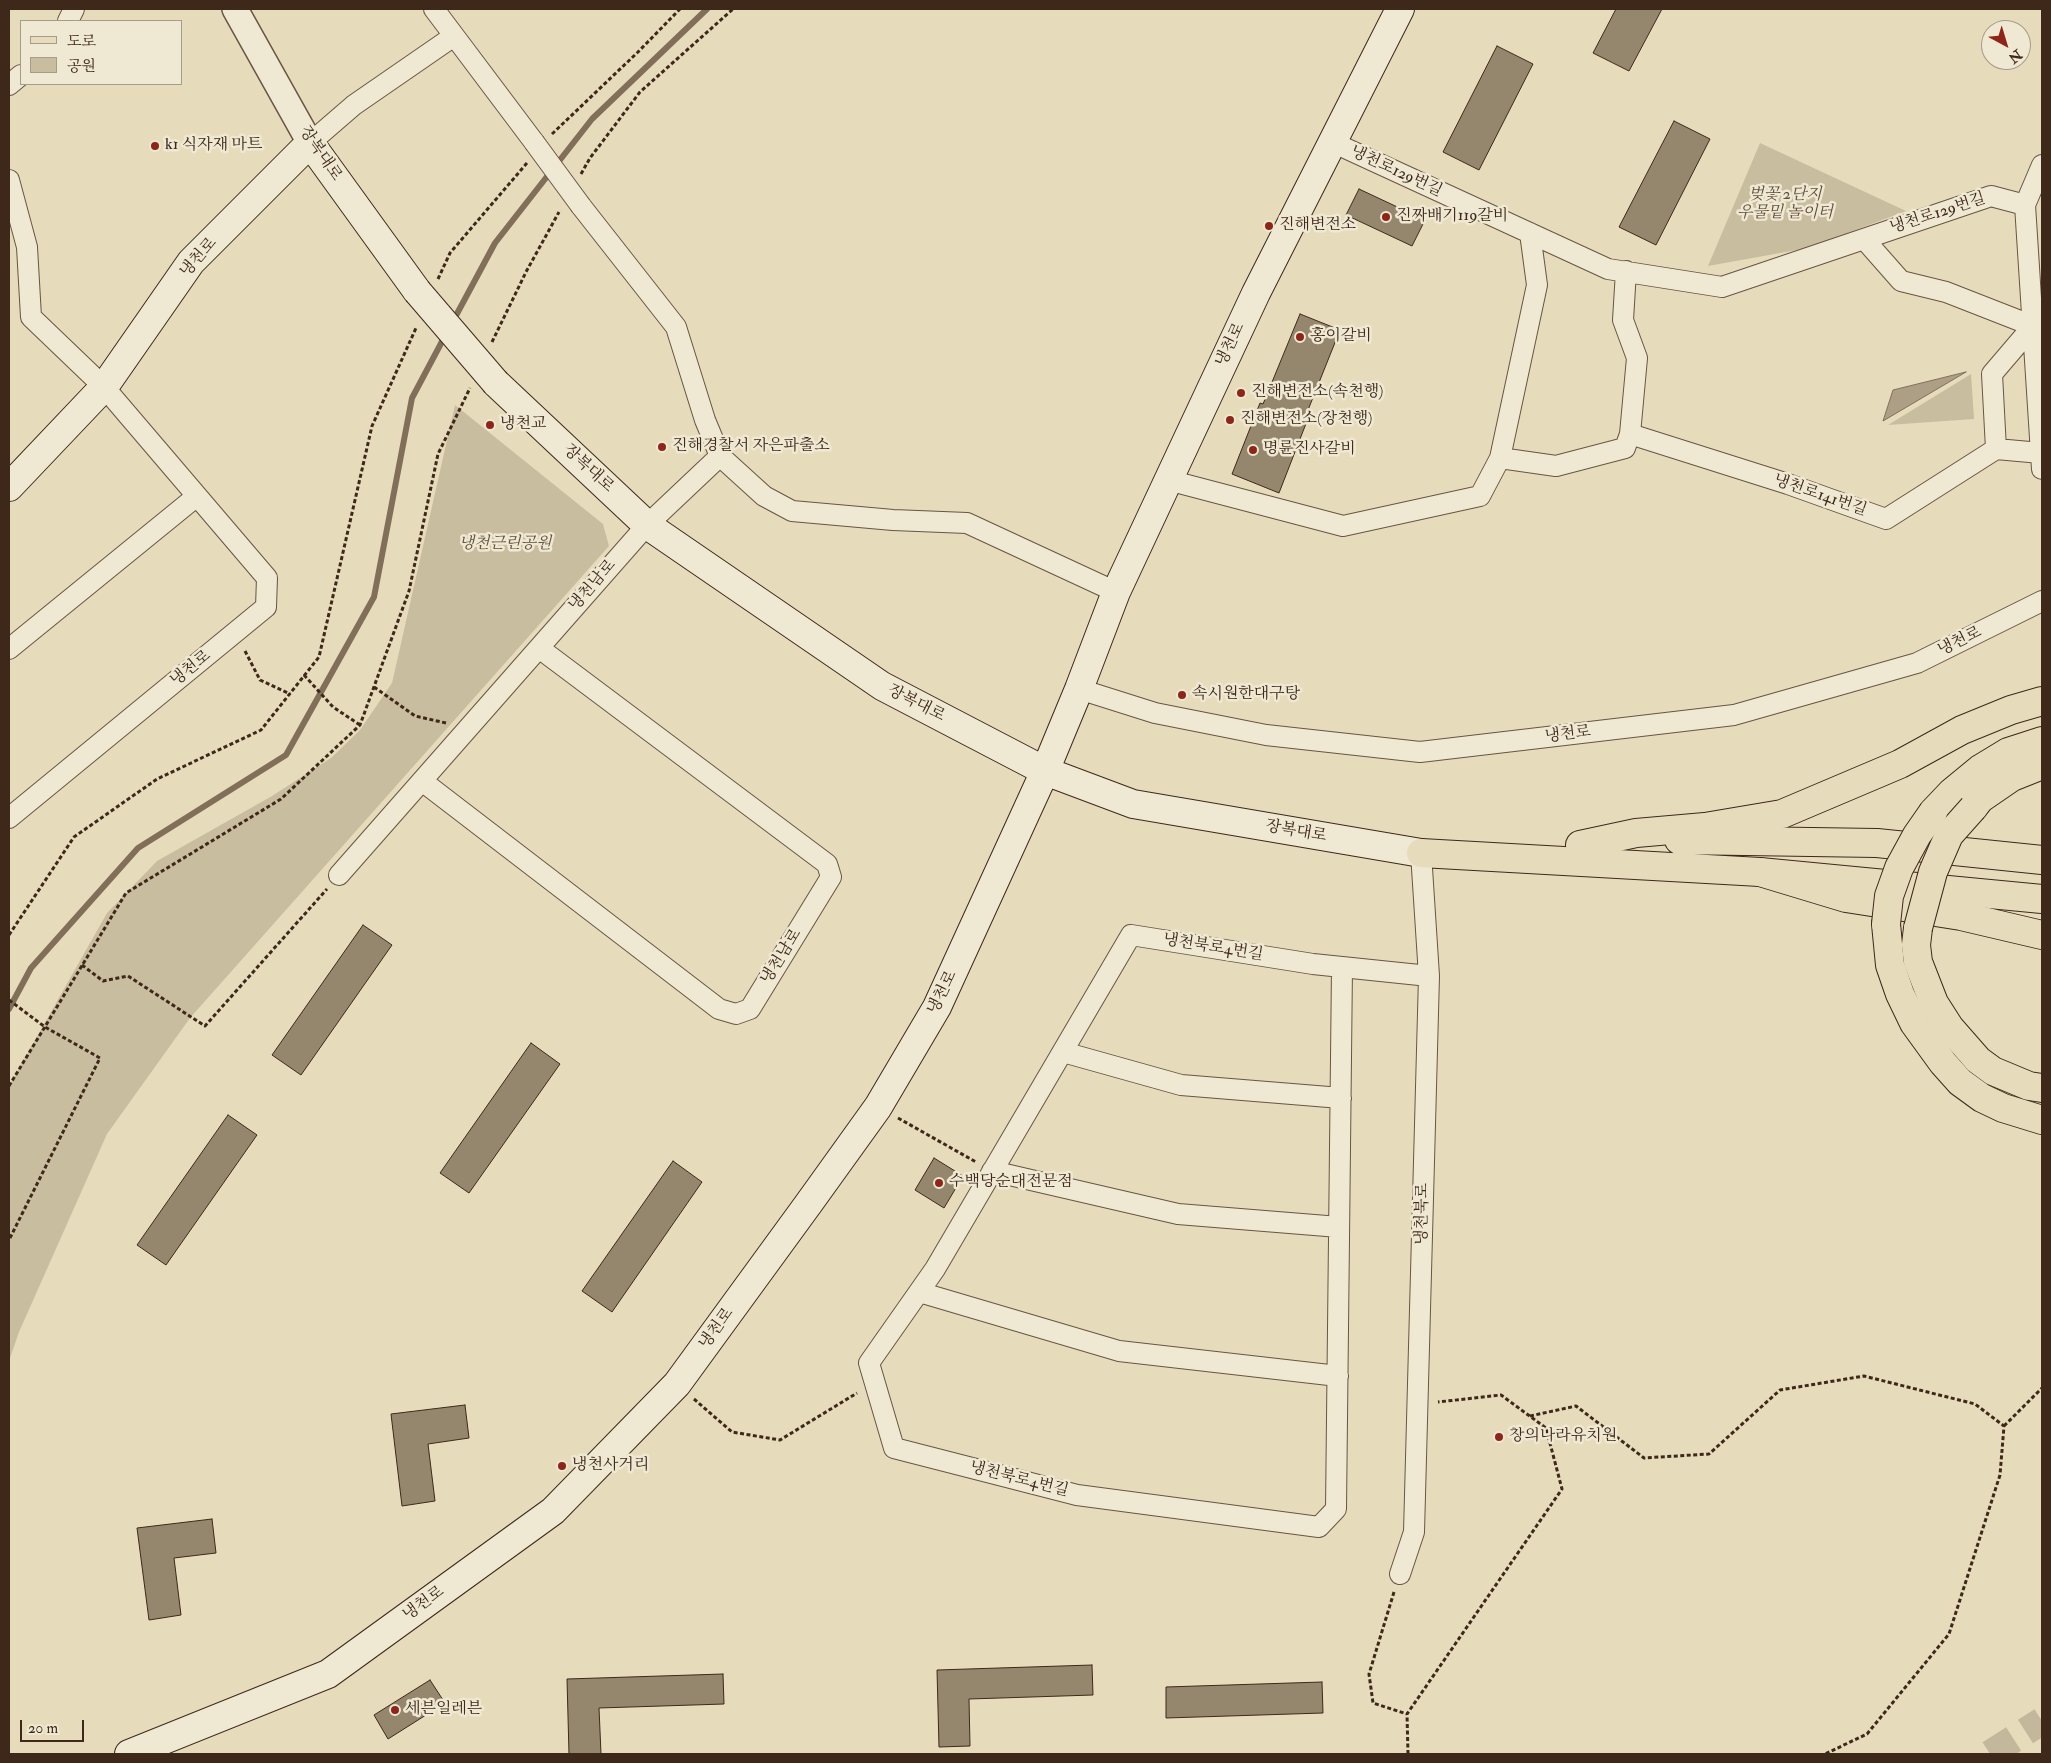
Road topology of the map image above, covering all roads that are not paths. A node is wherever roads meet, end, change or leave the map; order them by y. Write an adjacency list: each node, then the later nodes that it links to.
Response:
1 (236, 9): 8 (street, 장복대로)
2 (434, 9): 4 (street)
3 (1396, 11): 7 (main road, 냉천로)
4 (454, 36): 8 (street); 19 (street, bridge)
5 (20, 76): 6 (street)
6 (9, 85)
7 (1332, 142): 12 (street, 냉천로129번길); 22 (main road, 냉천로)
8 (310, 143): 16 (main road, 냉천로); 25 (main road, 장복대로, bridge)
9 (2042, 165): 11 (street)
10 (9, 180): 16 (street)
11 (2025, 205): 13 (street, 냉천로129번길); 15 (street)
12 (1530, 233): 14 (street, 냉천로129번길); 20 (street)
13 (1864, 239): 14 (street, 냉천로129번길); 15 (street)
14 (1626, 272): 17 (street)
15 (2033, 326): 18 (street); 21 (street)
16 (104, 387): 23 (main road, 냉천로); 24 (street, 냉천로)
17 (1628, 441): 18 (street, 냉천로141번길); 20 (street)
18 (1996, 449): 21 (street)
19 (720, 456): 25 (street, 냉천남로); 26 (street)
20 (1500, 458): 22 (street)
21 (2042, 461)
22 (1168, 480): 26 (main road, 냉천로)
23 (9, 488)
24 (197, 496): 29 (street); 36 (street, 냉천로)
25 (647, 525): 28 (street, 냉천남로); 34 (main road, 장복대로)
26 (1116, 592): 30 (main road, 냉천로)
27 (2042, 601): 30 (street, 냉천로)
28 (539, 648): 35 (street, 냉천남로); 35 (street, 냉천남로)
29 (9, 649)
30 (1079, 689): 34 (main road, 냉천로)
31 (2042, 701): 37 (main road)
32 (2042, 741): 49 (main road, bridge)
33 (2042, 765): 47 (main road, bridge)
34 (1046, 771): 38 (main road, 장복대로); 55 (main road, 냉천로)
35 (422, 781): 41 (street, 냉천남로)
36 (9, 818)
37 (1580, 845): 38 (main road); 39 (main road)
38 (1420, 853): 40 (main road); 45 (street, 냉천북로)
39 (2042, 860)
40 (1760, 872): 42 (main road); 43 (main road)
41 (339, 875)
42 (2042, 898)
43 (2042, 935)
44 (1342, 967): 45 (street, 냉천북로4번길); 46 (street, 냉천북로4번길); 48 (street)
45 (1429, 976): 54 (street, 냉천북로)
46 (1063, 1052): 48 (street); 50 (street, 냉천북로4번길)
47 (2042, 1088)
48 (1341, 1098): 51 (street)
49 (2042, 1120)
50 (992, 1171): 51 (street); 52 (street, 냉천북로4번길)
51 (1339, 1227): 53 (street)
52 (918, 1292): 53 (street); 53 (street, 냉천북로4번길)
53 (1338, 1376)
54 (1400, 1574)
55 (129, 1754)

